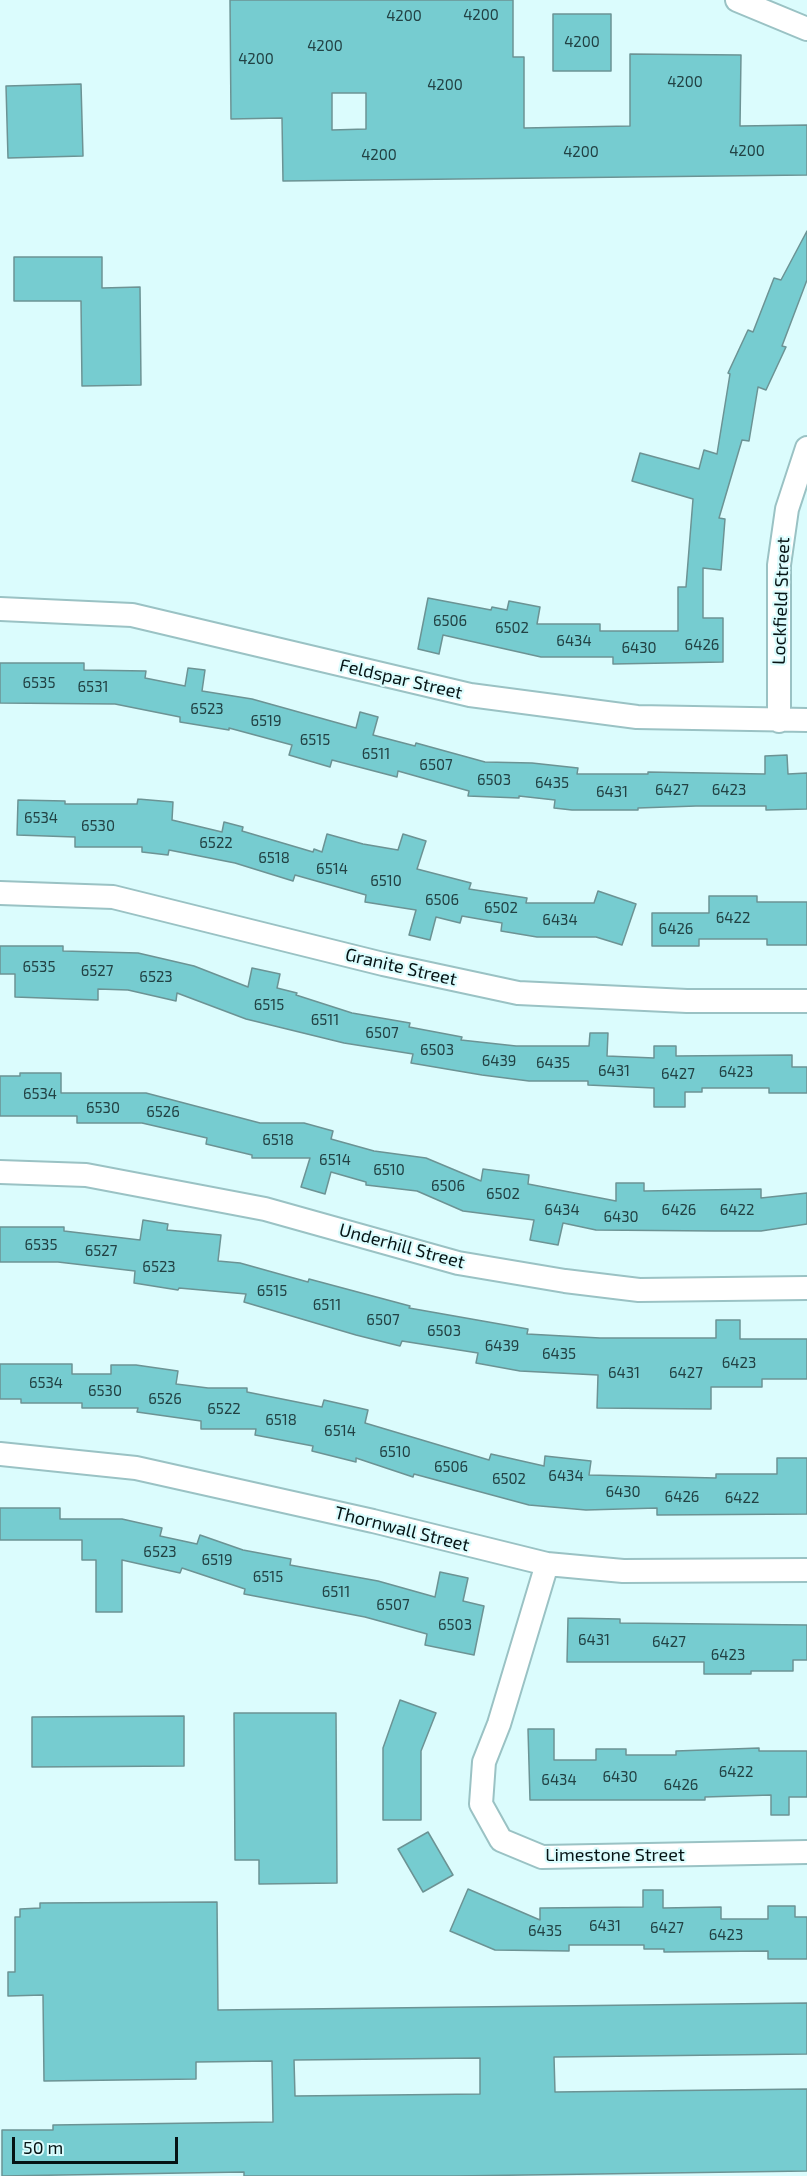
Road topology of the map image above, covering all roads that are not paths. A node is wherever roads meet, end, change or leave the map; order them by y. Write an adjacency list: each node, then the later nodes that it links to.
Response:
1 (737, 0): 2 (street)
2 (807, 29)
3 (807, 448): 6 (street, Lockfield Street)
4 (0, 609): 6 (street, Feldspar Street)
5 (807, 720): 6 (street, Feldspar Street)
6 (779, 721)
7 (0, 893): 8 (street, Granite Street)
8 (807, 1001)
9 (0, 1172): 10 (street, Underhill Street)
10 (807, 1287)
11 (0, 1454): 12 (street, Thornwall Street)
12 (547, 1564): 13 (street, Thornwall Street); 14 (street, Limestone Street)
13 (807, 1570)
14 (807, 1852)

